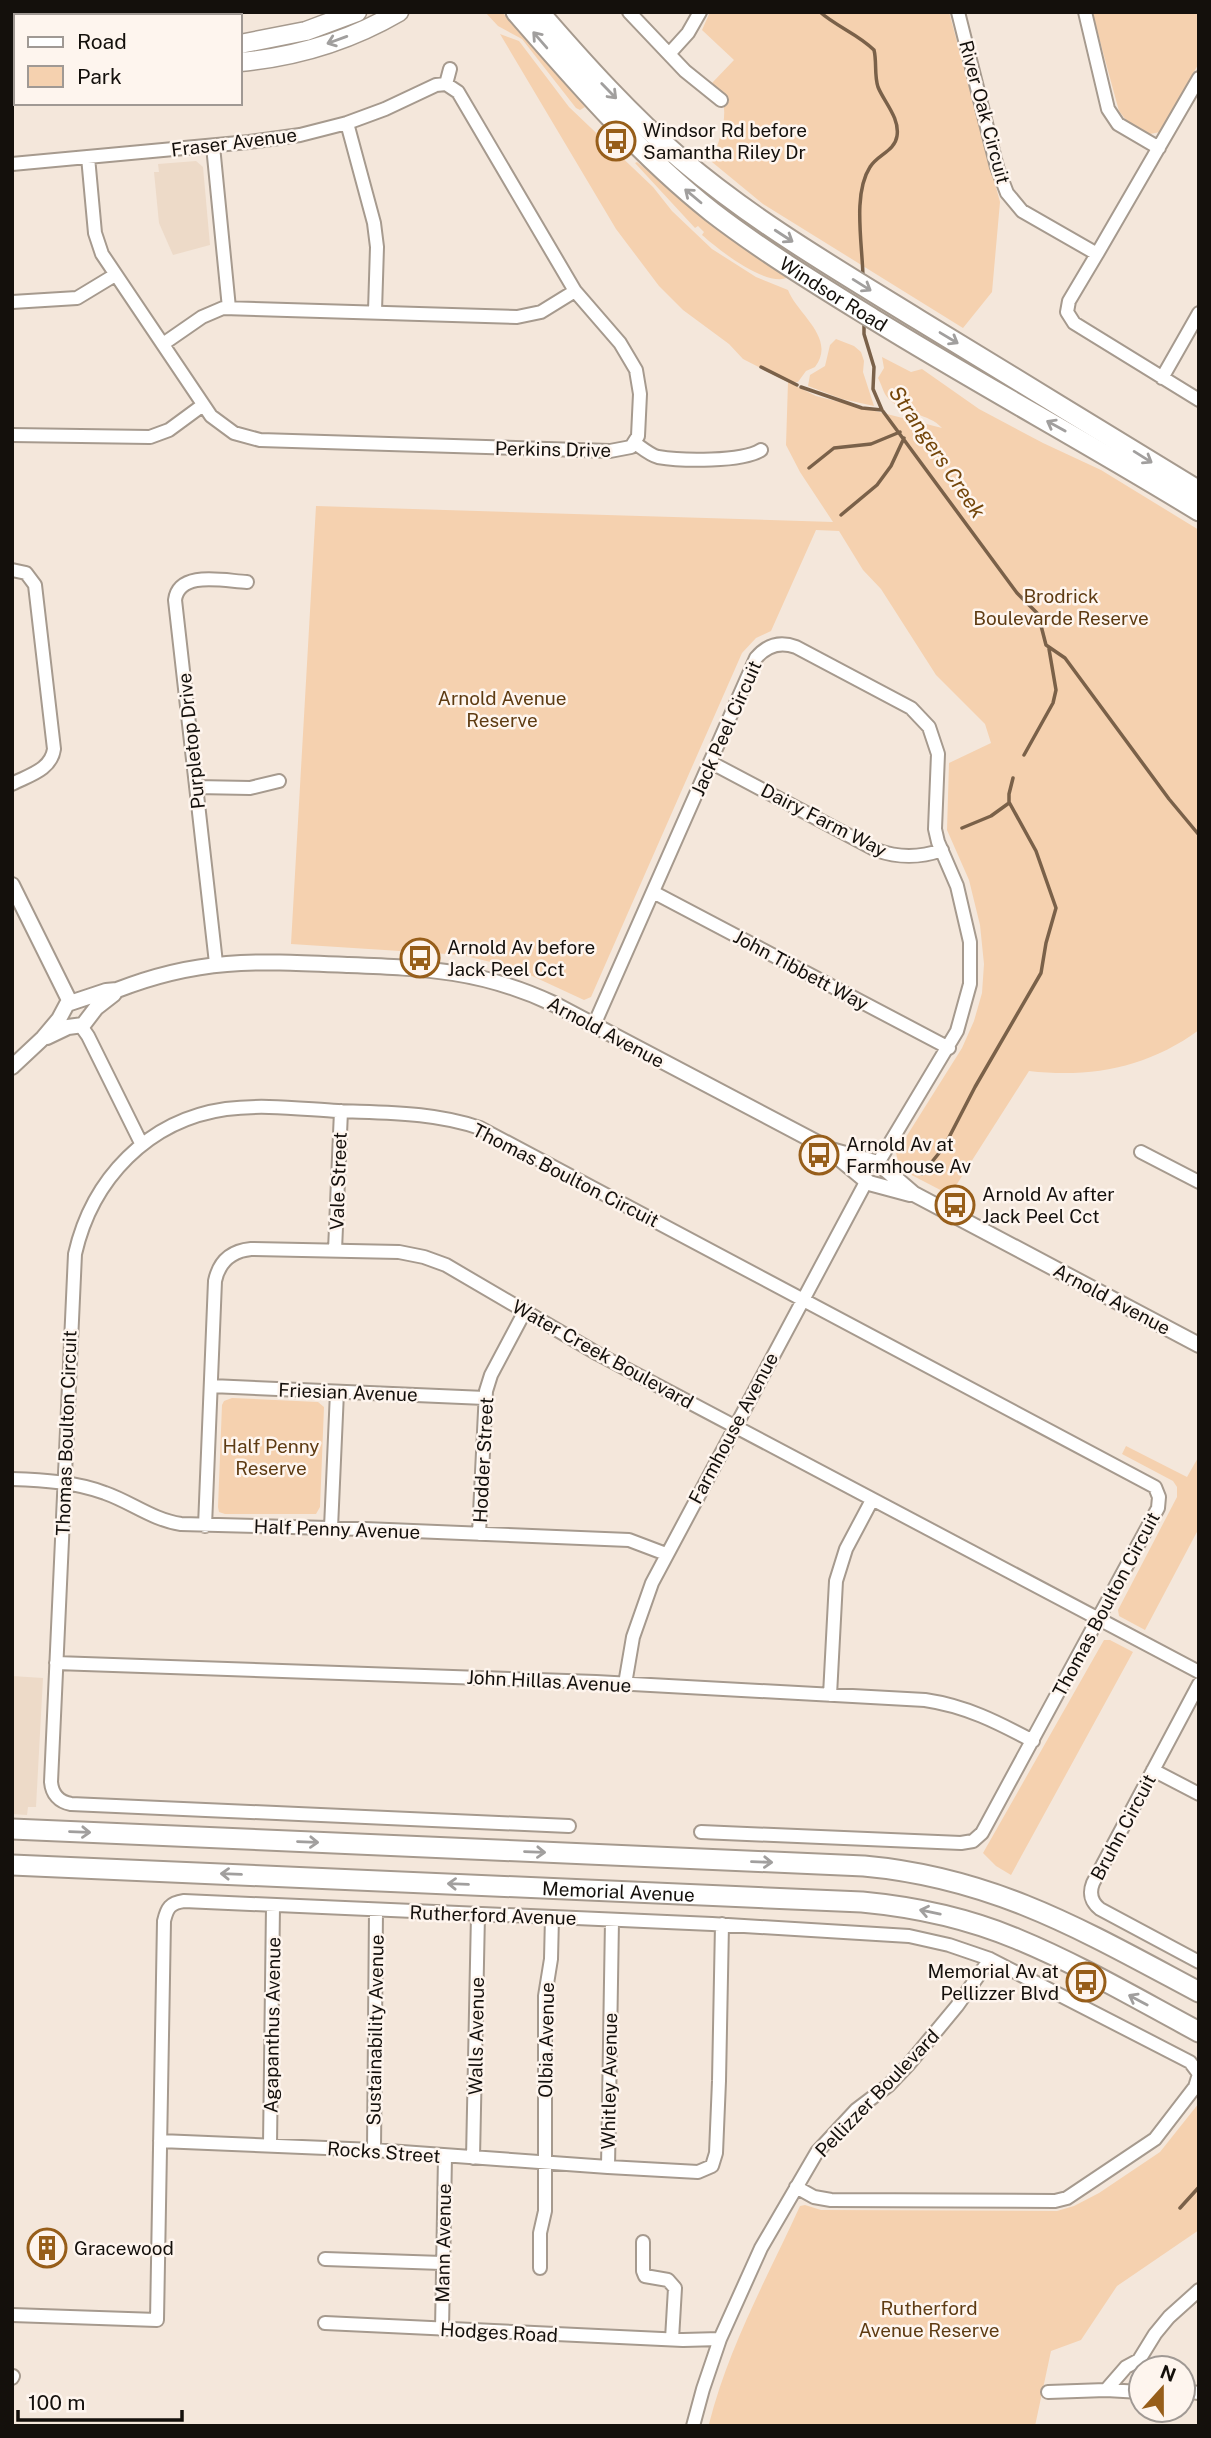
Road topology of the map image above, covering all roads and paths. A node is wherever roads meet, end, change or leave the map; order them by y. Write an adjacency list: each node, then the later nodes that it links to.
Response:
1 (357, 12): 9 (main road)
2 (399, 12): 11 (main road, one-way to 11)
3 (516, 12): 37 (main road, Windsor Road, one-way to 3)
4 (539, 12): 36 (main road, Windsor Road, one-way to 36)
5 (629, 12): 10 (street)
6 (700, 12): 10 (street)
7 (958, 12): 22 (street, River Oak Circuit)
8 (1085, 12): 19 (street)
9 (242, 44)
10 (668, 54): 16 (street)
11 (242, 62)
12 (450, 69): 14 (street)
13 (1199, 78): 15 (street)
14 (446, 84): 17 (street, Fraser Avenue); 24 (street)
15 (1194, 98): 19 (street)
16 (721, 100)
17 (348, 123): 18 (street, Fraser Avenue); 27 (street)
18 (214, 145): 20 (street, Fraser Avenue); 26 (street)
19 (1159, 148): 22 (street)
20 (88, 157): 21 (street, Fraser Avenue); 23 (street, Perkins Drive)
21 (12, 164)
22 (1097, 254): 30 (street)
23 (115, 275): 25 (street); 29 (street, Perkins Drive)
24 (575, 291): 27 (street); 34 (street, Perkins Drive)
25 (12, 302)
26 (229, 307): 27 (street); 29 (street)
27 (375, 311)
28 (1199, 313): 30 (street)
29 (163, 344): 32 (street, Perkins Drive)
30 (1162, 378): 31 (street)
31 (1199, 400)
32 (203, 405): 33 (street); 34 (street, Perkins Drive)
33 (12, 435)
34 (635, 443): 35 (street)
35 (761, 450)
36 (1199, 491)
37 (1199, 511)
38 (12, 570): 42 (street)
39 (247, 582): 43 (street, Purpletop Drive)
40 (710, 762): 44 (street, Dairy Farm Way); 44 (street, Jack Peel Circuit); 46 (street, Jack Peel Circuit)
41 (279, 781): 43 (street)
42 (12, 784)
43 (196, 787): 47 (street, Purpletop Drive)
44 (942, 850): 53 (street, Jack Peel Circuit)
45 (13, 889): 49 (street)
46 (653, 892): 51 (street, Jack Peel Circuit); 53 (street, John Tibbett Way)
47 (216, 963): 48 (street, Arnold Avenue); 51 (street, Arnold Avenue)
48 (117, 990): 49 (street, Arnold Avenue); 50 (street, Arnold Avenue)
49 (71, 1004): 50 (street); 50 (street); 52 (street, Arnold Avenue)
50 (80, 1023): 52 (street, Arnold Avenue); 56 (street)
51 (594, 1025): 57 (street, Arnold Avenue)
52 (43, 1038): 54 (street, Arnold Avenue)
53 (949, 1048): 59 (street, Jack Peel Circuit)
54 (12, 1067)
55 (341, 1111): 56 (street, Thomas Boulton Circuit); 63 (street, Vale Street); 64 (street, Thomas Boulton Circuit)
56 (142, 1145): 72 (street, Thomas Boulton Circuit)
57 (831, 1150): 59 (street, Arnold Avenue); 60 (street, Arnold Avenue)
58 (1141, 1152): 61 (street)
59 (877, 1164): 60 (street); 62 (street, Arnold Avenue)
60 (867, 1181): 62 (street, Arnold Avenue); 64 (street, Farmhouse Avenue)
61 (1199, 1182)
62 (914, 1194): 66 (street, Arnold Avenue)
63 (335, 1251): 65 (street, Water Creek Boulevard); 67 (street, Water Creek Boulevard)
64 (802, 1299): 70 (street, Farmhouse Avenue); 78 (street, Thomas Boulton Circuit)
65 (525, 1311): 69 (street, Hodder Street); 70 (street, Water Creek Boulevard)
66 (1199, 1345)
67 (211, 1386): 68 (street, Friesian Avenue); 74 (street, Water Creek Boulevard)
68 (337, 1392): 69 (street, Friesian Avenue); 75 (street)
69 (485, 1398): 76 (street, Hodder Street)
70 (734, 1426): 73 (street, Water Creek Boulevard); 77 (street, Farmhouse Avenue)
71 (12, 1479): 72 (street, Half Penny Avenue)
72 (64, 1483): 74 (street, Half Penny Avenue); 79 (street, Thomas Boulton Circuit)
73 (872, 1500): 78 (street, Water Creek Boulevard); 83 (street)
74 (205, 1526): 75 (street, Half Penny Avenue)
75 (331, 1528): 76 (street, Half Penny Avenue)
76 (479, 1534): 77 (street, Half Penny Avenue)
77 (666, 1554): 81 (street, Farmhouse Avenue)
78 (1099, 1619): 80 (street, Water Creek Boulevard); 84 (street, Thomas Boulton Circuit)
79 (56, 1662): 81 (street, John Hillas Avenue); 87 (street, Thomas Boulton Circuit)
80 (1199, 1672)
81 (625, 1684): 83 (street, John Hillas Avenue)
82 (1199, 1684): 85 (street, Bruhn Circuit)
83 (831, 1695): 84 (street, John Hillas Avenue)
84 (1033, 1741): 89 (street, Thomas Boulton Circuit)
85 (1153, 1770): 86 (street); 98 (street, Bruhn Circuit)
86 (1199, 1794)
87 (569, 1826)
88 (12, 1829): 99 (main road, Memorial Avenue, one-way to 99)
89 (701, 1832)
90 (13, 1865): 100 (main road, Memorial Avenue, one-way to 90)
91 (274, 1906): 92 (street, Rutherford Avenue); 102 (street, Rutherford Avenue); 103 (street, Agapanthus Avenue)
92 (376, 1910): 93 (street, Rutherford Avenue); 104 (street, Sustainability Avenue)
93 (478, 1914): 94 (street, Rutherford Avenue); 106 (street, Walls Avenue)
94 (552, 1917): 95 (street, Rutherford Avenue); 107 (street, Olbia Avenue)
95 (612, 1920): 96 (street, Rutherford Avenue); 108 (street, Whitley Avenue)
96 (722, 1924): 97 (street, Rutherford Avenue); 108 (street, Whitley Avenue)
97 (990, 1959): 101 (street, Rutherford Avenue); 109 (street, Pellizzer Boulevard)
98 (1199, 1962)
99 (1199, 1992)
100 (1199, 2032)
101 (1199, 2074): 109 (street, Rutherford Avenue)
102 (160, 2141): 103 (street, Rocks Street); 115 (street, Rutherford Avenue)
103 (270, 2145): 104 (street, Rocks Street)
104 (373, 2150): 105 (street, Rocks Street)
105 (445, 2156): 106 (street, Rocks Street); 112 (street, Mann Avenue)
106 (473, 2158): 107 (street, Rocks Street)
107 (544, 2163): 108 (street, Rocks Street); 113 (street, Olbia Avenue)
108 (607, 2167)
109 (796, 2187): 119 (street, Pellizzer Boulevard)
110 (643, 2242): 118 (street)
111 (325, 2259): 112 (street)
112 (442, 2263): 117 (street, Mann Avenue)
113 (540, 2268)
114 (1199, 2290): 120 (street)
115 (12, 2315)
116 (325, 2323): 117 (street, Hodges Road)
117 (442, 2330): 118 (street, Hodges Road)
118 (672, 2339): 119 (street, Hodges Road)
119 (720, 2339): 125 (street, Pellizzer Boulevard)
120 (1146, 2354)
121 (1127, 2367): 122 (street)
122 (1106, 2390): 123 (street); 124 (street)
123 (1127, 2391)
124 (1048, 2392)
125 (693, 2426)

